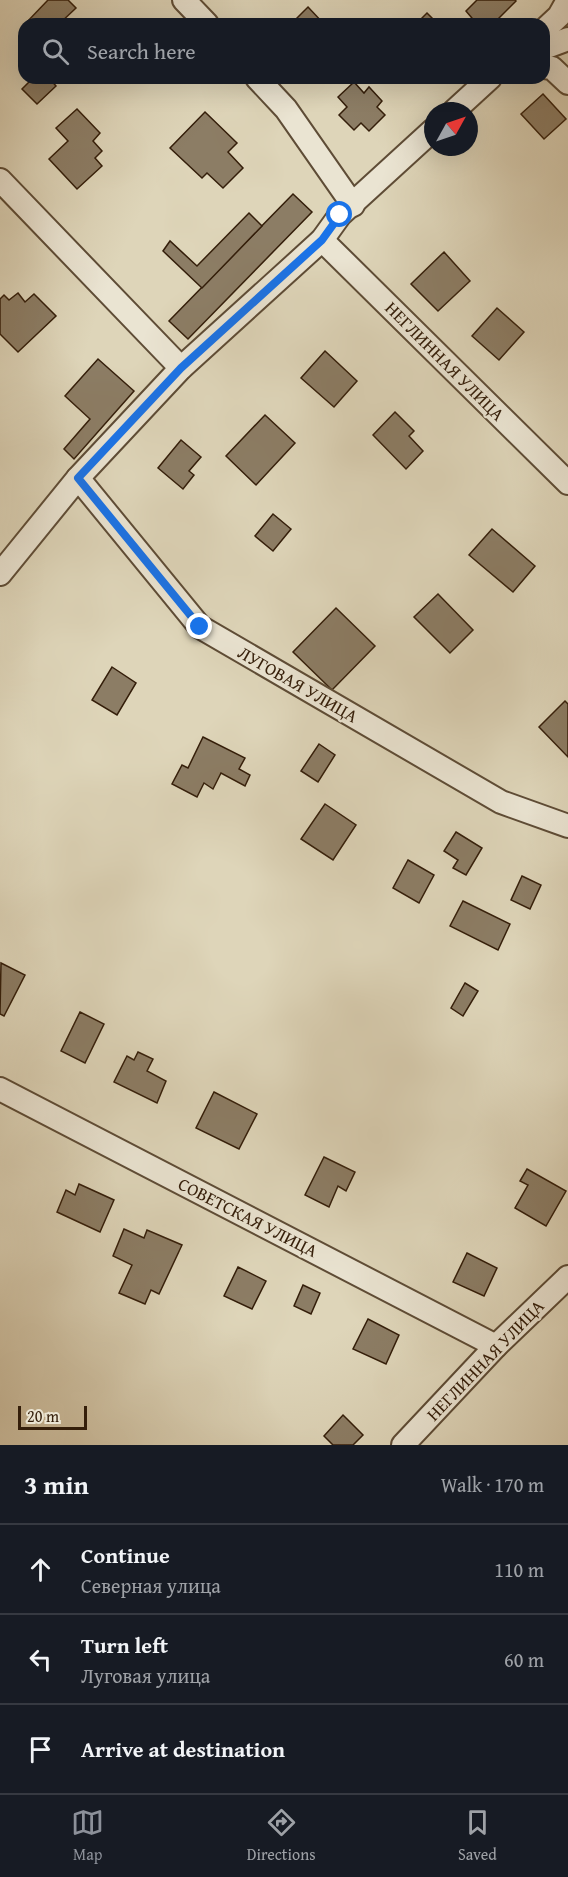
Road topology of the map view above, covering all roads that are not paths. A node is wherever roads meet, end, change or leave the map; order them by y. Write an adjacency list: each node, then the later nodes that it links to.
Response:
1 (184, 0): 3 (street)
2 (568, 0): 4 (street)
3 (201, 18)
4 (550, 24)
5 (568, 39): 6 (street)
6 (550, 46)
7 (550, 68): 8 (street)
8 (568, 82)
9 (263, 84): 14 (street)
10 (483, 84): 11 (street)
11 (464, 102)
12 (424, 138): 14 (street)
13 (0, 180): 16 (street)
14 (353, 205): 15 (street)
15 (322, 240): 16 (street); 18 (street, НЕГЛИННАЯ УЛИЦА)
16 (181, 368): 17 (street)
17 (78, 478): 19 (street); 20 (street, ЛУГОВАЯ УЛИЦА)
18 (568, 483)
19 (0, 574)
20 (568, 826)
21 (0, 1089): 23 (street, СОВЕТСКАЯ УЛИЦА)
22 (568, 1277): 23 (street, НЕГЛИННАЯ УЛИЦА)
23 (496, 1346): 24 (street, НЕГЛИННАЯ УЛИЦА)
24 (404, 1445)

